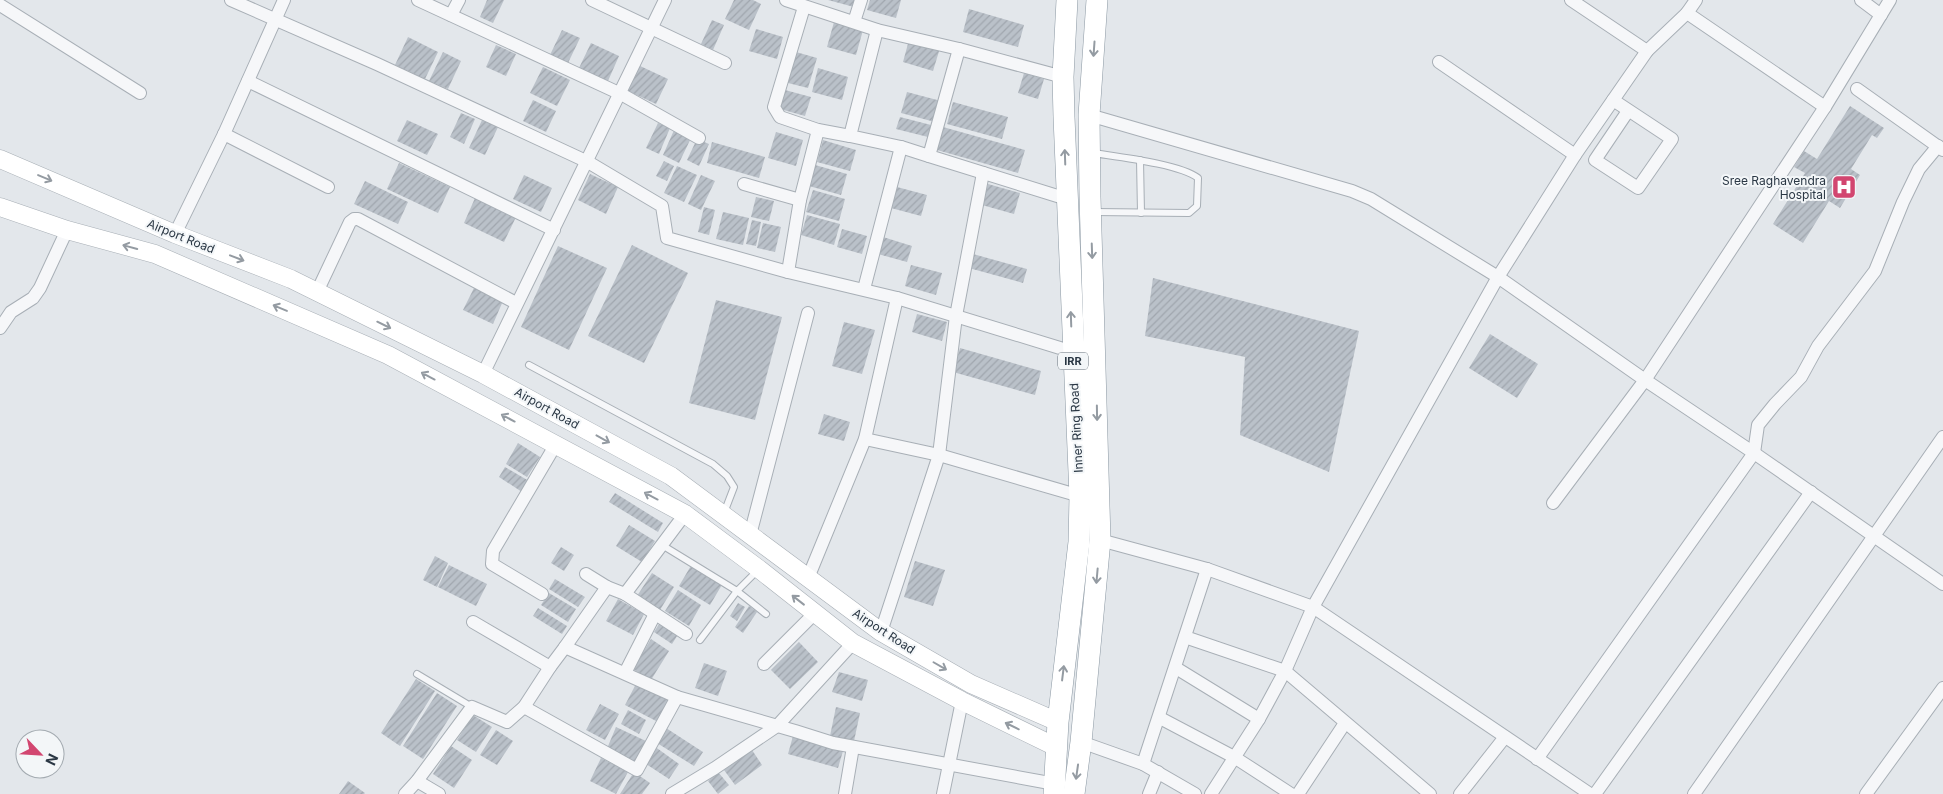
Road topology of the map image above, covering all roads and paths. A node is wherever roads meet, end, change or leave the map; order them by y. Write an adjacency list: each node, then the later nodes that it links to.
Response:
1 (231, 0): 20 (street)
2 (284, 0): 20 (street)
3 (418, 0): 19 (street)
4 (460, 0): 19 (street)
5 (592, 0): 22 (street)
6 (665, 0): 22 (street)
7 (786, 0): 16 (street)
8 (861, 0): 21 (street)
9 (1067, 0): 28 (highway, Inner Ring Road / IRR)
10 (1097, 0): 36 (highway, Inner Ring Road / IRR, one-way to 36)
11 (1571, 0): 25 (street)
12 (1696, 0): 17 (street)
13 (1861, 0): 18 (street)
14 (1890, 0): 18 (street)
15 (0, 5): 31 (street)
16 (804, 7): 21 (street); 37 (street)
17 (1686, 13): 25 (street); 34 (street)
18 (1881, 14): 34 (street)
19 (451, 15): 32 (street)
20 (275, 19): 29 (street); 48 (street)
21 (854, 22): 23 (street)
22 (651, 29): 27 (street); 32 (street)
23 (877, 30): 24 (street); 39 (street)
24 (959, 49): 28 (street); 45 (street)
25 (1647, 51): 33 (street)
26 (1438, 62): 44 (street)
27 (725, 63)
28 (1063, 78): 52 (highway, Inner Ring Road / IRR, one-way to 28)
29 (248, 81): 38 (street); 58 (street)
30 (1857, 89): 42 (street)
31 (140, 93)
32 (621, 94): 40 (street); 48 (street)
33 (1613, 100): 35 (street); 44 (street)
34 (1825, 107): 72 (street)
35 (1628, 111): 35 (street)
36 (1089, 115): 43 (highway, Inner Ring Road / IRR); 61 (street)
37 (818, 130): 39 (street); 53 (street)
38 (224, 134): 51 (street); 59 (street)
39 (850, 136): 41 (street)
40 (699, 138)
41 (901, 147): 45 (street); 62 (street)
42 (1941, 148): 77 (street)
43 (1089, 152): 47 (lane); 55 (highway, Inner Ring Road / IRR)
44 (1575, 155): 61 (street)
45 (929, 156): 49 (street)
46 (0, 159): 59 (main road, Airport Road, one-way to 59)
47 (1140, 160): 56 (lane); 56 (lane)
48 (588, 162): 58 (street); 60 (street)
49 (983, 173): 52 (street); 67 (street)
50 (744, 184): 53 (street)
51 (328, 187)
52 (1066, 199): 69 (highway, Inner Ring Road / IRR, one-way to 52)
53 (800, 200): 60 (street)
54 (0, 207): 57 (main road, Airport Road)
55 (1090, 212): 56 (lane); 86 (highway, Inner Ring Road / IRR, one-way to 86)
56 (1141, 213)
57 (67, 230): 68 (street); 73 (main road, Airport Road, one-way to 57)
58 (554, 230): 65 (street)
59 (175, 234): 63 (main road, Airport Road, one-way to 63)
60 (788, 272): 62 (street)
61 (1498, 277): 72 (street); 97 (street)
62 (864, 290): 64 (street)
63 (317, 292): 65 (street); 71 (main road, Airport Road, one-way to 71)
64 (897, 298): 67 (street); 75 (street)
65 (516, 303): 71 (street)
66 (808, 313): 84 (street)
67 (956, 316): 69 (street); 78 (street)
68 (0, 328)
69 (1073, 352): 80 (highway, Inner Ring Road / IRR)
70 (529, 365): 83 (lane)
71 (483, 374): 73 (main road); 83 (main road, Airport Road, one-way to 83)
72 (1645, 380): 77 (street); 81 (street)
73 (471, 398): 76 (main road, Airport Road, one-way to 73)
74 (1943, 437): 85 (street)
75 (865, 439): 78 (street); 91 (street)
76 (556, 444): 82 (main road, Airport Road, one-way to 76); 95 (street)
77 (1754, 453): 79 (street); 129 (street)
78 (939, 455): 80 (street); 102 (street)
79 (1811, 492): 85 (street); 148 (street)
80 (1080, 496): 121 (highway, Inner Ring Road / IRR, one-way to 80)
81 (1553, 503)
82 (684, 514): 87 (street); 88 (main road, Airport Road)
83 (723, 515): 84 (main road, Airport Road)
84 (750, 535): 91 (main road, Airport Road)
85 (1874, 537): 92 (street); 149 (street)
86 (1100, 540): 89 (street); 125 (highway, Inner Ring Road / IRR, one-way to 125)
87 (661, 544): 94 (lane); 96 (street)
88 (759, 569): 94 (lane); 98 (main road, Airport Road, one-way to 88)
89 (1207, 569): 97 (street); 104 (street)
90 (586, 574): 93 (street)
91 (808, 578): 102 (main road, Airport Road)
92 (1943, 584)
93 (607, 587): 96 (street); 107 (street)
94 (737, 591): 100 (lane); 105 (lane)
95 (542, 594)
96 (625, 594): 99 (street)
97 (1313, 607): 111 (street); 124 (street)
98 (815, 613): 106 (main road, Airport Road); 108 (street)
99 (655, 614): 103 (street); 112 (street)
100 (766, 614)
101 (473, 622): 109 (street)
102 (881, 632): 121 (main road, Airport Road, one-way to 121)
103 (686, 634)
104 (1185, 637): 110 (street); 111 (street)
105 (700, 640)
106 (853, 643): 116 (main road, Airport Road); 123 (street)
107 (565, 647): 109 (street); 112 (street)
108 (764, 664)
109 (550, 667): 118 (street)
110 (1176, 668): 119 (street); 120 (street)
111 (1285, 671): 120 (street); 122 (street)
112 (625, 673): 115 (street)
113 (417, 674): 117 (lane)
114 (1943, 688): 150 (street)
115 (677, 697): 118 (street); 123 (street)
116 (962, 701): 127 (main road, Airport Road, one-way to 116); 131 (street)
117 (472, 706): 118 (street); 133 (street)
118 (524, 707)
119 (1160, 718): 128 (street); 130 (street)
120 (1258, 719): 128 (street)
121 (1058, 722): 127 (highway, Inner Ring Road / IRR)
122 (1345, 723): 135 (street); 145 (street)
123 (777, 726): 126 (street); 138 (street)
124 (1505, 737): 129 (street); 146 (street)
125 (1081, 742): 130 (street); 134 (highway, Inner Ring Road / IRR, one-way to 134)
126 (853, 747): 131 (street); 139 (street)
127 (1056, 747): 134 (highway, Inner Ring Road / IRR)
128 (1234, 757): 143 (street); 144 (street)
129 (1538, 759): 147 (street)
130 (1143, 764): 132 (street)
131 (950, 765): 134 (street); 140 (street)
132 (1158, 772): 141 (street); 142 (street)
133 (417, 781): 136 (street); 137 (street)
134 (1061, 791)
135 (1427, 793)
136 (405, 794)
137 (439, 794)
138 (672, 794)
139 (845, 794)
140 (944, 794)
141 (1149, 794)
142 (1195, 794)
143 (1211, 794)
144 (1290, 794)
145 (1298, 794)
146 (1460, 794)
147 (1590, 794)
148 (1595, 794)
149 (1694, 794)
150 (1866, 794)

